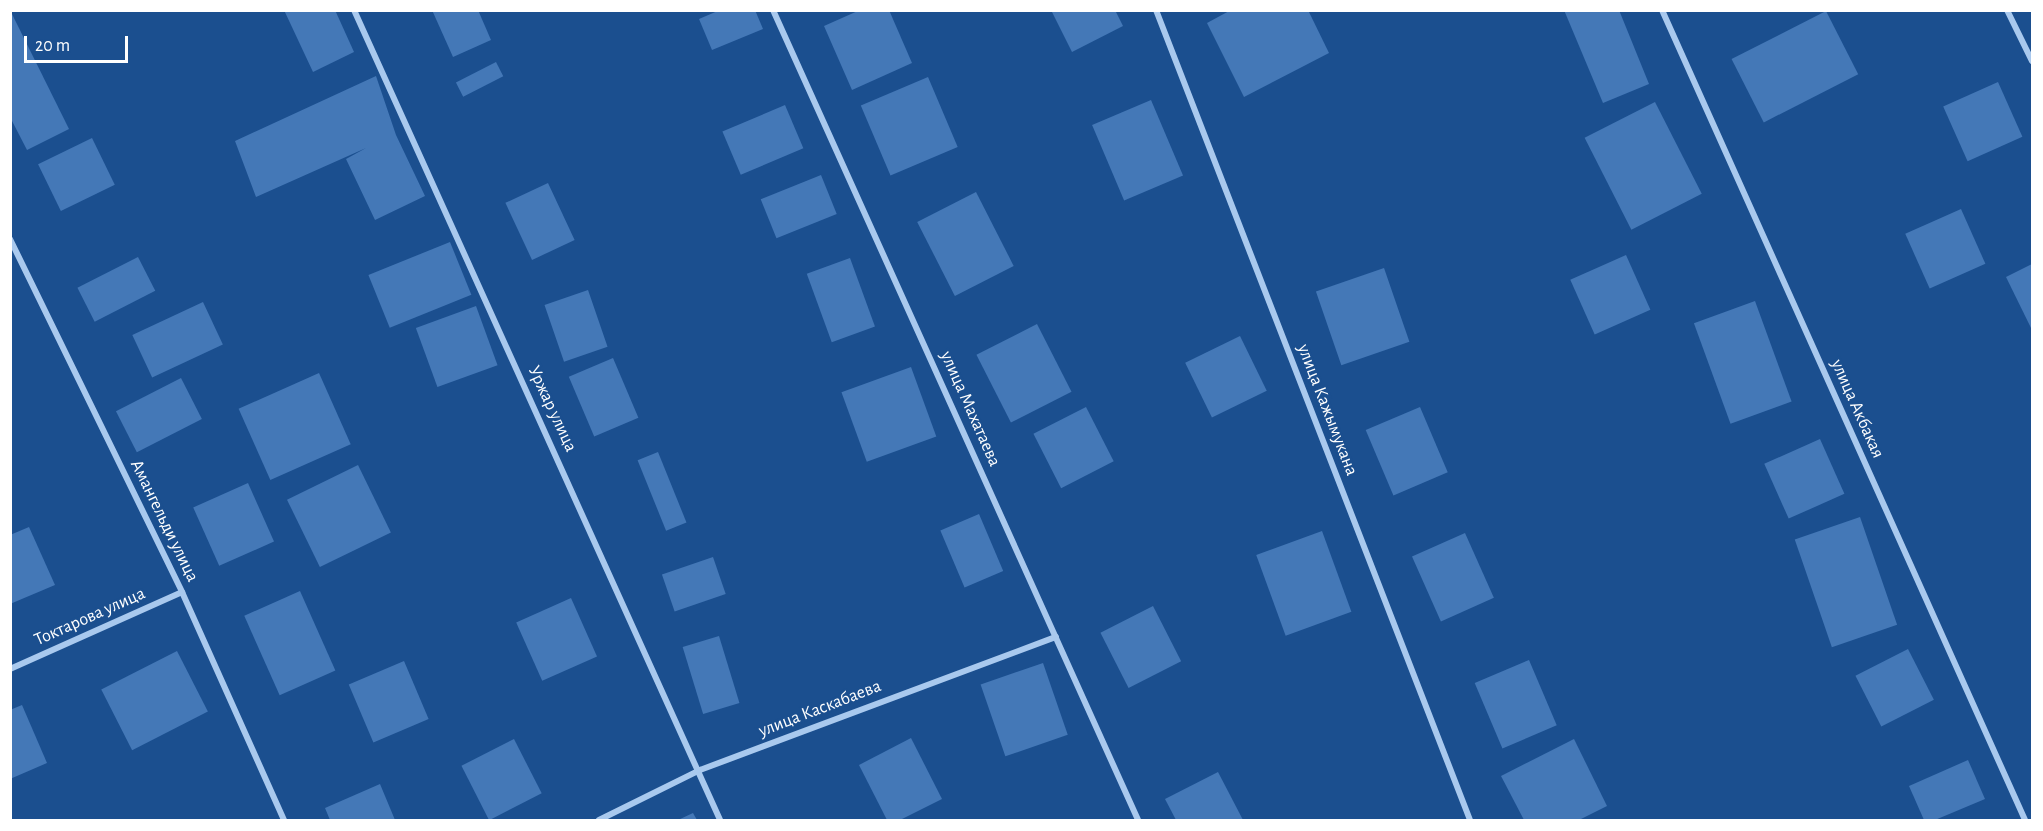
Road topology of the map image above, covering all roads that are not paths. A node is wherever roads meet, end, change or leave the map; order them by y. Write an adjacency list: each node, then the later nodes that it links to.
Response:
1 (354, 10): 11 (street, Уржар улица)
2 (773, 10): 9 (street, улица Махатаева)
3 (1156, 10): 16 (street, улица Кажымукана)
4 (1662, 10): 17 (street, улица Акбакая)
5 (2007, 10): 6 (street)
6 (2032, 61)
7 (10, 239): 8 (street, Амангельди улица)
8 (182, 591): 10 (street, Токтарова улица); 12 (street, Амангельди улица)
9 (1056, 637): 11 (street, улица Каскабаева); 15 (street, улица Махатаева)
10 (10, 669)
11 (700, 770): 13 (street, улица Каскабаева); 14 (street, Уржар улица)
12 (284, 820)
13 (599, 820)
14 (720, 820)
15 (1138, 820)
16 (1470, 820)
17 (2025, 820)

